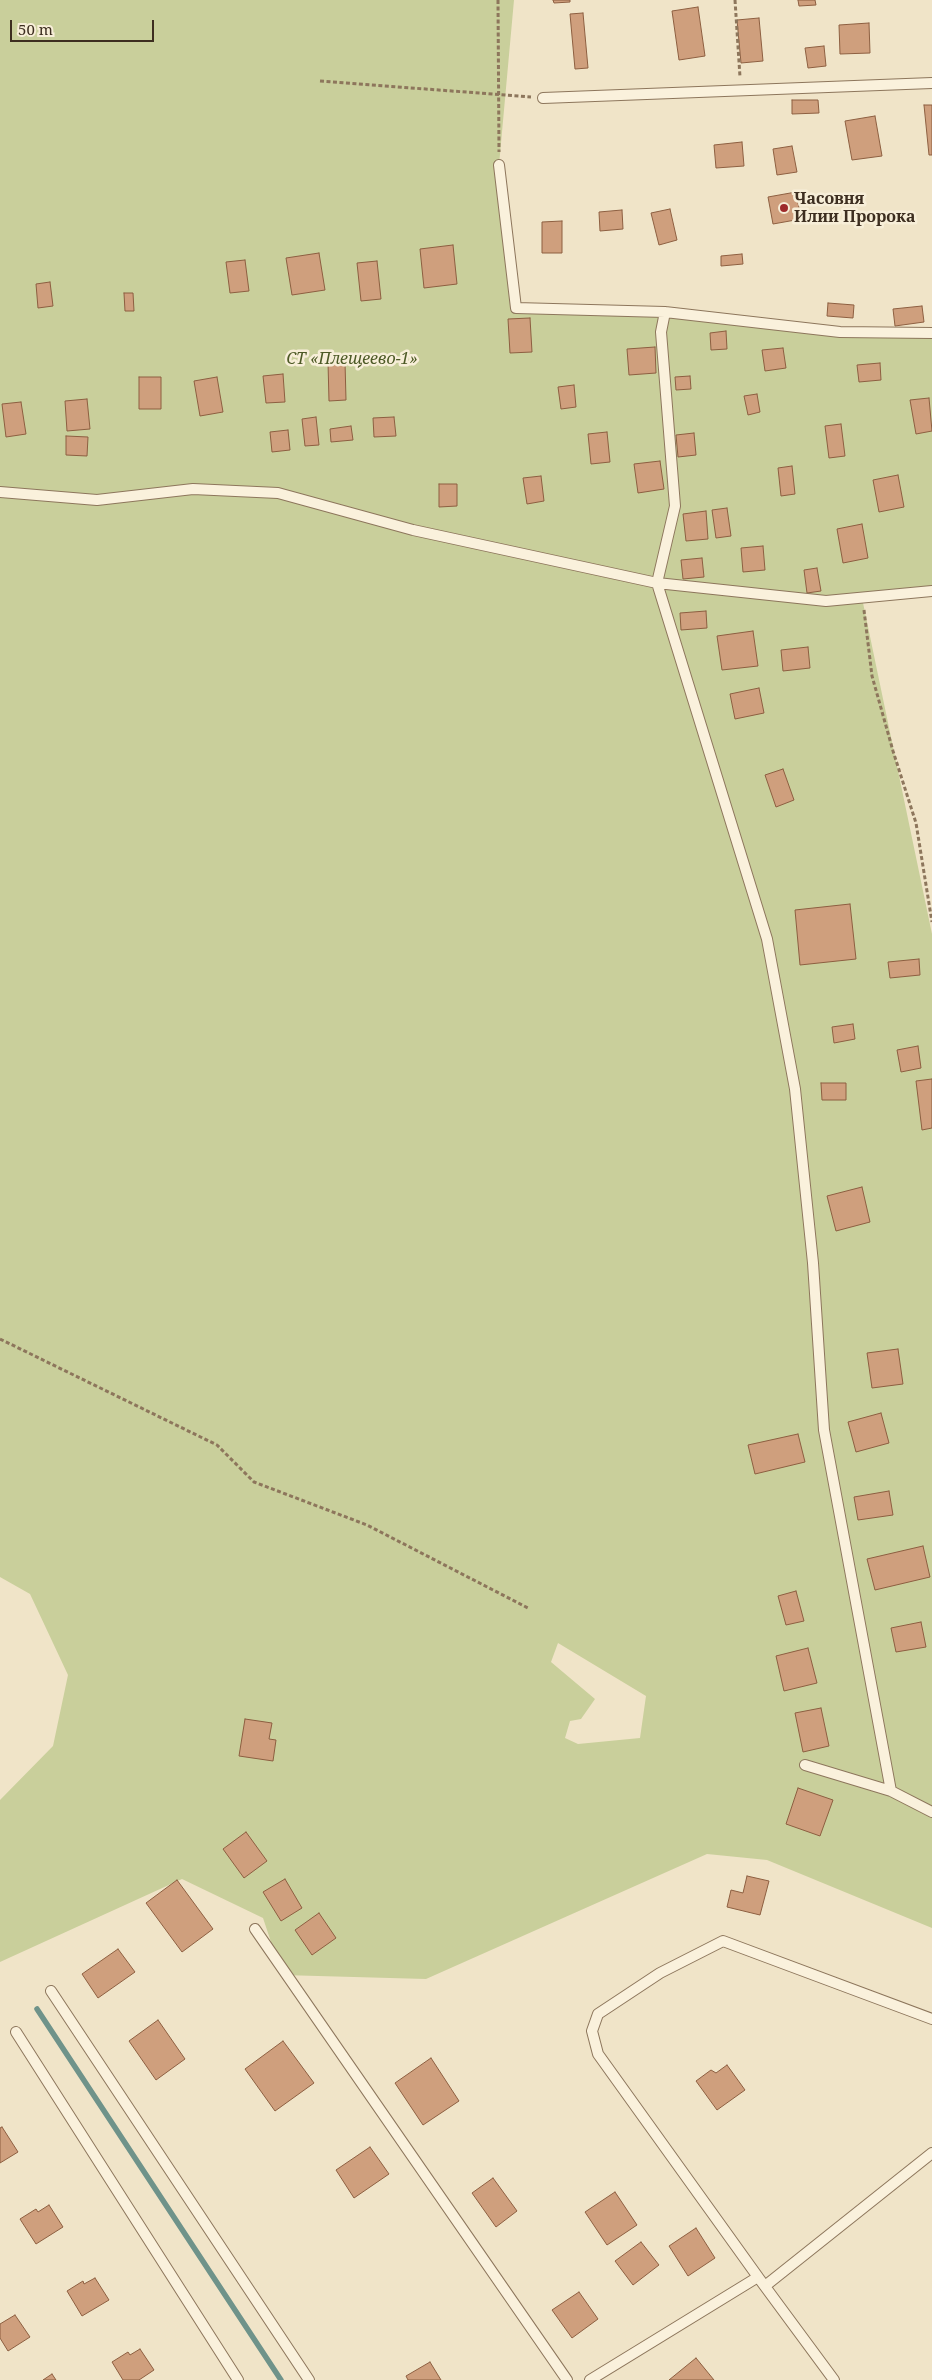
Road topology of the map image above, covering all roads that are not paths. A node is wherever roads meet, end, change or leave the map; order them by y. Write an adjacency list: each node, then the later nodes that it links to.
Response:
1 (932, 83): 2 (lane)
2 (543, 98)
3 (499, 165): 4 (lane)
4 (665, 312): 5 (lane); 7 (lane)
5 (932, 333)
6 (0, 492): 7 (lane)
7 (657, 583): 8 (lane); 10 (lane)
8 (932, 591)
9 (805, 1765): 10 (lane)
10 (891, 1791): 11 (lane)
11 (932, 1812)
12 (255, 1928): 21 (lane)
13 (51, 1991): 20 (lane)
14 (932, 2020): 17 (lane)
15 (16, 2032): 19 (lane)
16 (932, 2154): 18 (lane)
17 (758, 2277): 18 (lane); 22 (lane)
18 (765, 2286): 23 (lane)
19 (238, 2380)
20 (309, 2380)
21 (567, 2380)
22 (590, 2380)
23 (834, 2380)

